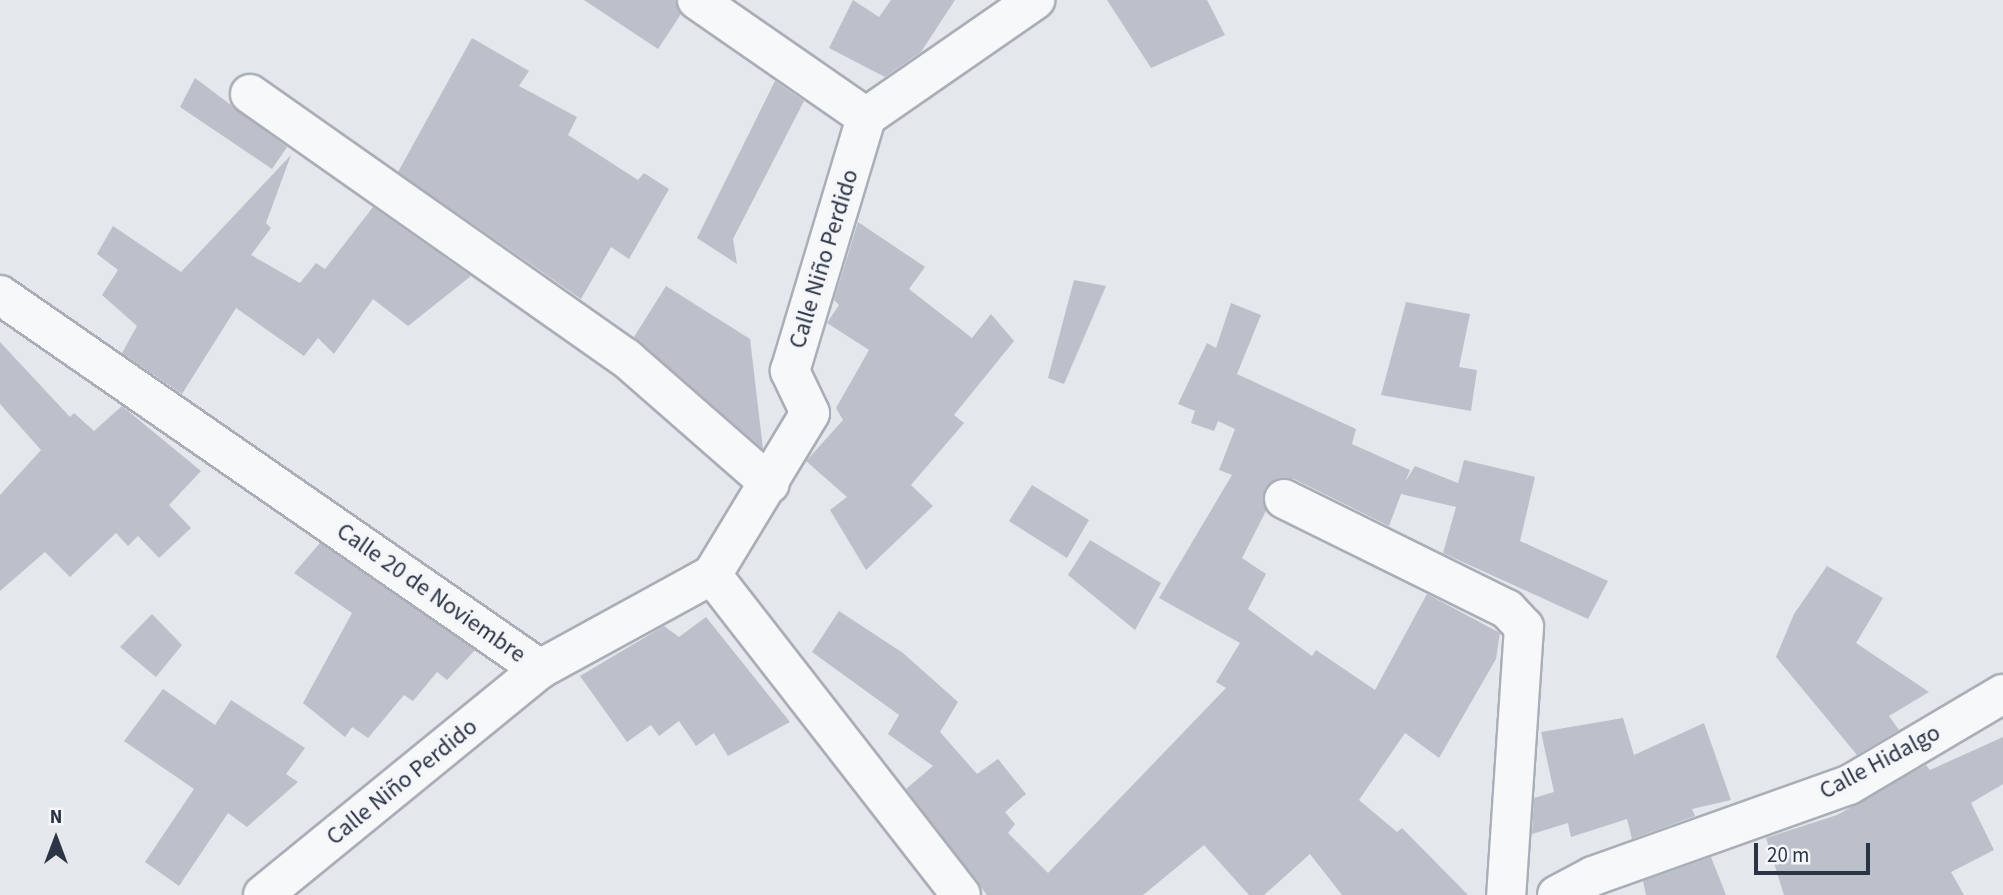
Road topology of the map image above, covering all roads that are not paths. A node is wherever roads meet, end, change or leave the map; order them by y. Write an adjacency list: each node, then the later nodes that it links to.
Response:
1 (697, 0): 4 (street)
2 (1035, 0): 4 (street)
3 (250, 94): 6 (street)
4 (866, 117): 6 (street, Calle Niño Perdido)
5 (0, 295): 9 (street, Calle 20 de Noviembre)
6 (770, 484): 8 (street, Calle Niño Perdido)
7 (1284, 499): 13 (street)
8 (712, 575): 9 (street, Calle 20 de Noviembre); 12 (street)
9 (540, 669): 11 (street, Calle Niño Perdido)
10 (2003, 694): 14 (street, Calle Hidalgo)
11 (263, 895)
12 (961, 895)
13 (1506, 895)
14 (1558, 895)

